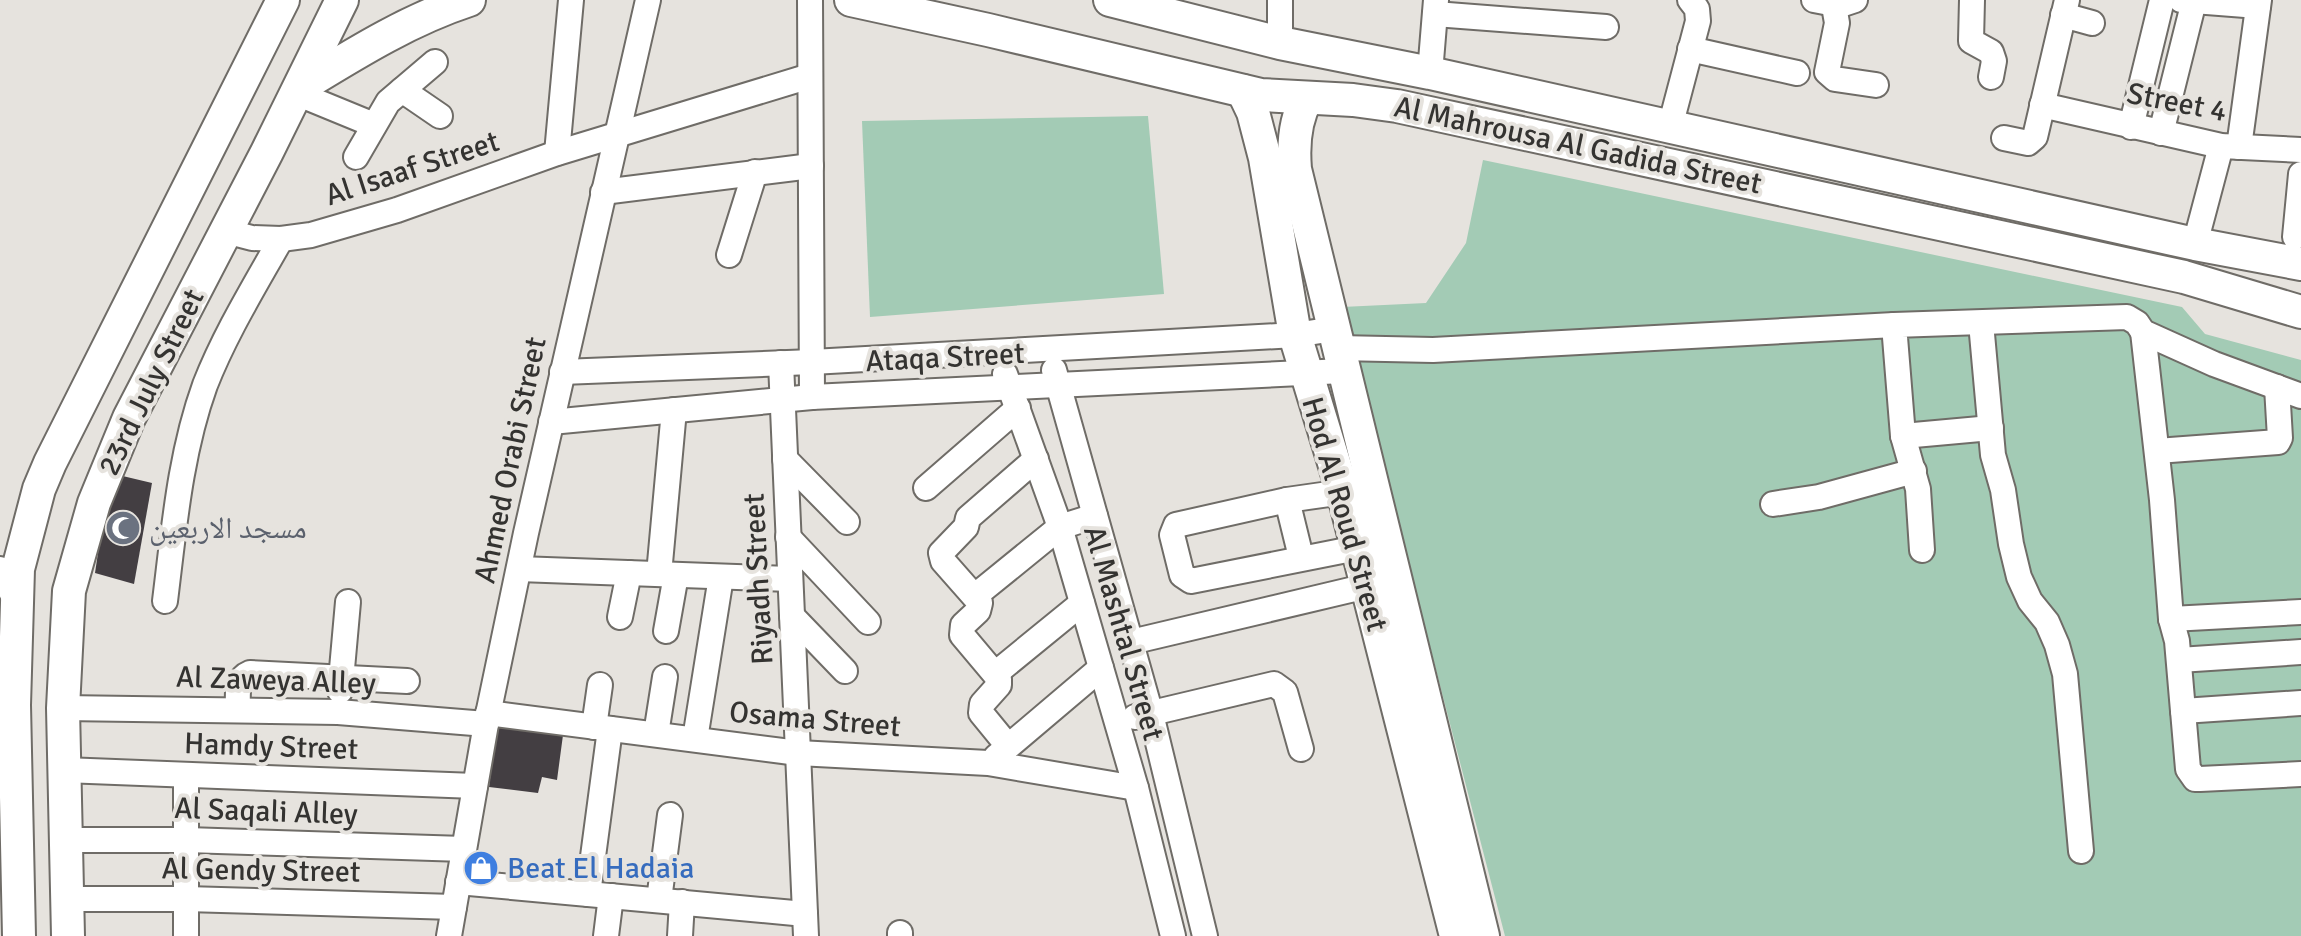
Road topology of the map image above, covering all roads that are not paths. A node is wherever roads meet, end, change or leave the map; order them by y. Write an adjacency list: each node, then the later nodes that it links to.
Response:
1 (283, 0): 103 (main road, 23rd July Street)
2 (342, 0): 31 (main road, 23rd July Street)
3 (469, 0): 31 (main road)
4 (571, 0): 46 (street)
5 (648, 0): 42 (street, Ahmed Orabi Street)
6 (810, 0): 28 (street)
7 (851, 0): 16 (main road, Al Mahrousa Al Gadida Street)
8 (1280, 0): 23 (street)
9 (1690, 0): 24 (street)
10 (1972, 0): 29 (street)
11 (2162, 0): 40 (street)
12 (1119, 1): 23 (main road, Al Mahrousa Al Gadida Street)
13 (1834, 1): 30 (street)
14 (2194, 1): 15 (street); 41 (street)
15 (2259, 3): 44 (street)
16 (923, 7): 20 (main road, Al Mahrousa Al Gadida Street)
17 (1436, 7): 19 (street); 26 (street)
18 (2065, 8): 21 (street); 35 (street)
19 (1500, 10): 22 (street)
20 (985, 15): 33 (main road, Al Mahrousa Al Gadida Street)
21 (2092, 23)
22 (1606, 27)
23 (1280, 43): 26 (main road, Al Mahrousa Al Gadida Street)
24 (1690, 49): 27 (street); 39 (street)
25 (435, 62): 32 (street)
26 (1415, 71): 36 (main road); 39 (main road, Al Mahrousa Al Gadida Street)
27 (1797, 73)
28 (810, 76): 42 (street, Al Isaaf Street); 48 (street)
29 (1991, 77)
30 (1876, 85)
31 (298, 90): 38 (street); 52 (main road, 23rd July Street)
32 (402, 90): 37 (street); 38 (street)
33 (1243, 91): 34 (main road, Al Mahrousa Al Gadida Street); 61 (main road, Hod Al Roud Street)
34 (1307, 98): 36 (main road, Al Mahrousa Al Gadida Street); 62 (main road, Hod Al Roud Street)
35 (2042, 105): 40 (street, Street 4); 43 (street)
36 (1397, 106): 57 (main road, Al Mahrousa Al Gadida Street)
37 (440, 116)
38 (374, 125): 47 (street)
39 (1670, 127): 54 (main road, Al Mahrousa Al Gadida Street)
40 (2131, 127): 41 (street, Street 4)
41 (2161, 133): 44 (street, Street 4)
42 (616, 135): 46 (street, Al Isaaf Street); 51 (street, Ahmed Orabi Street)
43 (2004, 138)
44 (2230, 146): 45 (street, Street 4); 54 (street)
45 (2301, 150)
46 (557, 153): 53 (street, Al Isaaf Street)
47 (356, 157)
48 (811, 166): 49 (street); 65 (street)
49 (755, 172): 51 (street); 56 (street)
50 (2301, 174): 55 (street)
51 (603, 192): 68 (street, Ahmed Orabi Street)
52 (225, 231): 53 (street, Al Isaaf Street); 124 (main road, 23rd July Street)
53 (281, 239): 102 (street)
54 (2195, 244): 55 (main road, Al Mahrousa Al Gadida Street)
55 (2298, 250)
56 (729, 255)
57 (2301, 312)
58 (1981, 323): 59 (street); 60 (street); 77 (street)
59 (1894, 325): 62 (street); 78 (street)
60 (2143, 332): 70 (street); 79 (street)
61 (1295, 335): 62 (street, Ataqa Street); 63 (street, Ataqa Street); 67 (main road, Hod Al Roud Street)
62 (1338, 349): 67 (street, Ataqa Street); 165 (main road, Hod Al Roud Street)
63 (1049, 350): 64 (street, Ataqa Street); 69 (street, Al Mashtal Street)
64 (998, 353): 65 (street, Ataqa Street); 73 (street, Al Mashtal Street)
65 (812, 362): 66 (street, Ataqa Street); 72 (street)
66 (781, 363): 68 (street, Ataqa Street); 74 (street, Riyadh Street)
67 (1304, 371): 69 (street, Ataqa Street); 84 (main road, Hod Al Roud Street)
68 (562, 372): 76 (street, Ahmed Orabi Street)
69 (1058, 383): 73 (street, Ataqa Street); 87 (street, Al Mashtal Street)
70 (2277, 387): 71 (street); 79 (street)
71 (2301, 396)
72 (812, 397): 73 (street, Ataqa Street); 74 (street, Ataqa Street)
73 (1014, 397): 81 (street, Al Mashtal Street); 83 (street)
74 (782, 400): 75 (street, Ataqa Street); 80 (street, Riyadh Street)
75 (674, 410): 76 (street, Ataqa Street); 97 (street)
76 (551, 422): 95 (street, Ahmed Orabi Street)
77 (1991, 428): 78 (street); 148 (street)
78 (1903, 436): 82 (street)
79 (2157, 451): 109 (street)
80 (785, 459): 88 (street); 90 (street, Riyadh Street)
81 (1036, 459): 89 (street, Al Mashtal Street); 101 (street)
82 (1914, 471): 86 (street); 92 (street)
83 (926, 488)
84 (1343, 492): 85 (street); 91 (main road, Hod Al Roud Street)
85 (1287, 500): 93 (street); 93 (street)
86 (1773, 504)
87 (1095, 516): 89 (street); 113 (street, Al Mashtal Street)
88 (847, 522)
89 (1060, 527): 101 (street); 105 (street, Al Mashtal Street)
90 (788, 537): 99 (street, Riyadh Street); 110 (street)
91 (1357, 548): 93 (street); 100 (main road, Hod Al Roud Street)
92 (1922, 550)
93 (1301, 557)
94 (0, 569): 103 (street)
95 (519, 569): 96 (street); 129 (street, Ahmed Orabi Street)
96 (629, 573): 97 (street); 108 (street)
97 (667, 574): 98 (street); 111 (street)
98 (721, 577): 99 (street); 133 (street)
99 (790, 579): 107 (street, Riyadh Street)
100 (1367, 586): 113 (street); 164 (main road, Hod Al Roud Street)
101 (975, 596): 118 (street)
102 (165, 601)
103 (16, 602): 112 (main road, 23rd July Street)
104 (348, 602): 120 (street)
105 (1082, 603): 116 (street, Al Mashtal Street); 118 (street)
106 (2301, 612): 109 (street)
107 (792, 616): 117 (street); 136 (street, Riyadh Street)
108 (620, 617)
109 (2171, 619): 115 (street)
110 (868, 622)
111 (666, 631)
112 (7, 640): 137 (main road, 23rd July Street)
113 (1131, 642): 128 (street, Al Mashtal Street)
114 (2301, 652): 115 (street)
115 (2179, 660): 126 (street)
116 (1101, 668): 130 (street, Al Mashtal Street); 134 (street)
117 (845, 671)
118 (995, 674): 134 (street)
119 (665, 677): 132 (street)
120 (341, 678): 121 (street); 125 (street); 127 (street)
121 (407, 681)
122 (600, 685): 131 (street)
123 (2301, 703): 126 (street)
124 (63, 708): 125 (street, Al Zaweya Alley); 139 (main road, 23rd July Street)
125 (238, 709): 127 (street, Al Zaweya Alley)
126 (2183, 711): 140 (street)
127 (338, 712): 129 (street, Al Zaweya Alley)
128 (1151, 714): 130 (street); 135 (street); 163 (street, Al Mashtal Street)
129 (487, 718): 131 (street, Osama Street); 142 (street, Ahmed Orabi Street)
130 (1117, 721): 143 (street, Al Mashtal Street)
131 (602, 728): 132 (street, Osama Street); 150 (street)
132 (656, 734): 133 (street, Osama Street)
133 (695, 739): 136 (street, Osama Street)
134 (1008, 746): 138 (street)
135 (1301, 749)
136 (798, 753): 138 (street, Osama Street); 155 (street, Riyadh Street)
137 (8, 755): 156 (main road, 23rd July Street)
138 (988, 763): 143 (street, Osama Street)
139 (64, 770): 141 (street, Hamdy Street); 145 (main road, 23rd July Street)
140 (2301, 774)
141 (186, 775): 142 (street, Hamdy Street); 146 (street)
142 (475, 786): 147 (street, Ahmed Orabi Street)
143 (1136, 788): 162 (street, Al Mashtal Street)
144 (670, 815): 153 (street)
145 (66, 840): 146 (street, Al Saqali Alley); 151 (main road, 23rd July Street)
146 (187, 840): 147 (street, Al Saqali Alley); 152 (street)
147 (464, 849): 149 (street, Ahmed Orabi Street)
148 (2081, 851)
149 (458, 882): 150 (street); 154 (street, Ahmed Orabi Street)
150 (600, 895): 153 (street); 160 (street)
151 (67, 899): 152 (street, Al Gendy Street); 157 (main road, 23rd July Street)
152 (186, 899): 154 (street, Al Gendy Street); 158 (street)
153 (671, 901): 155 (street); 161 (street)
154 (454, 907): 159 (street, Ahmed Orabi Street)
155 (805, 925)
156 (13, 934)
157 (68, 936)
158 (186, 936)
159 (449, 936)
160 (606, 936)
161 (680, 936)
162 (1173, 936)
163 (1205, 936)
164 (1456, 936)
165 (1483, 936)

